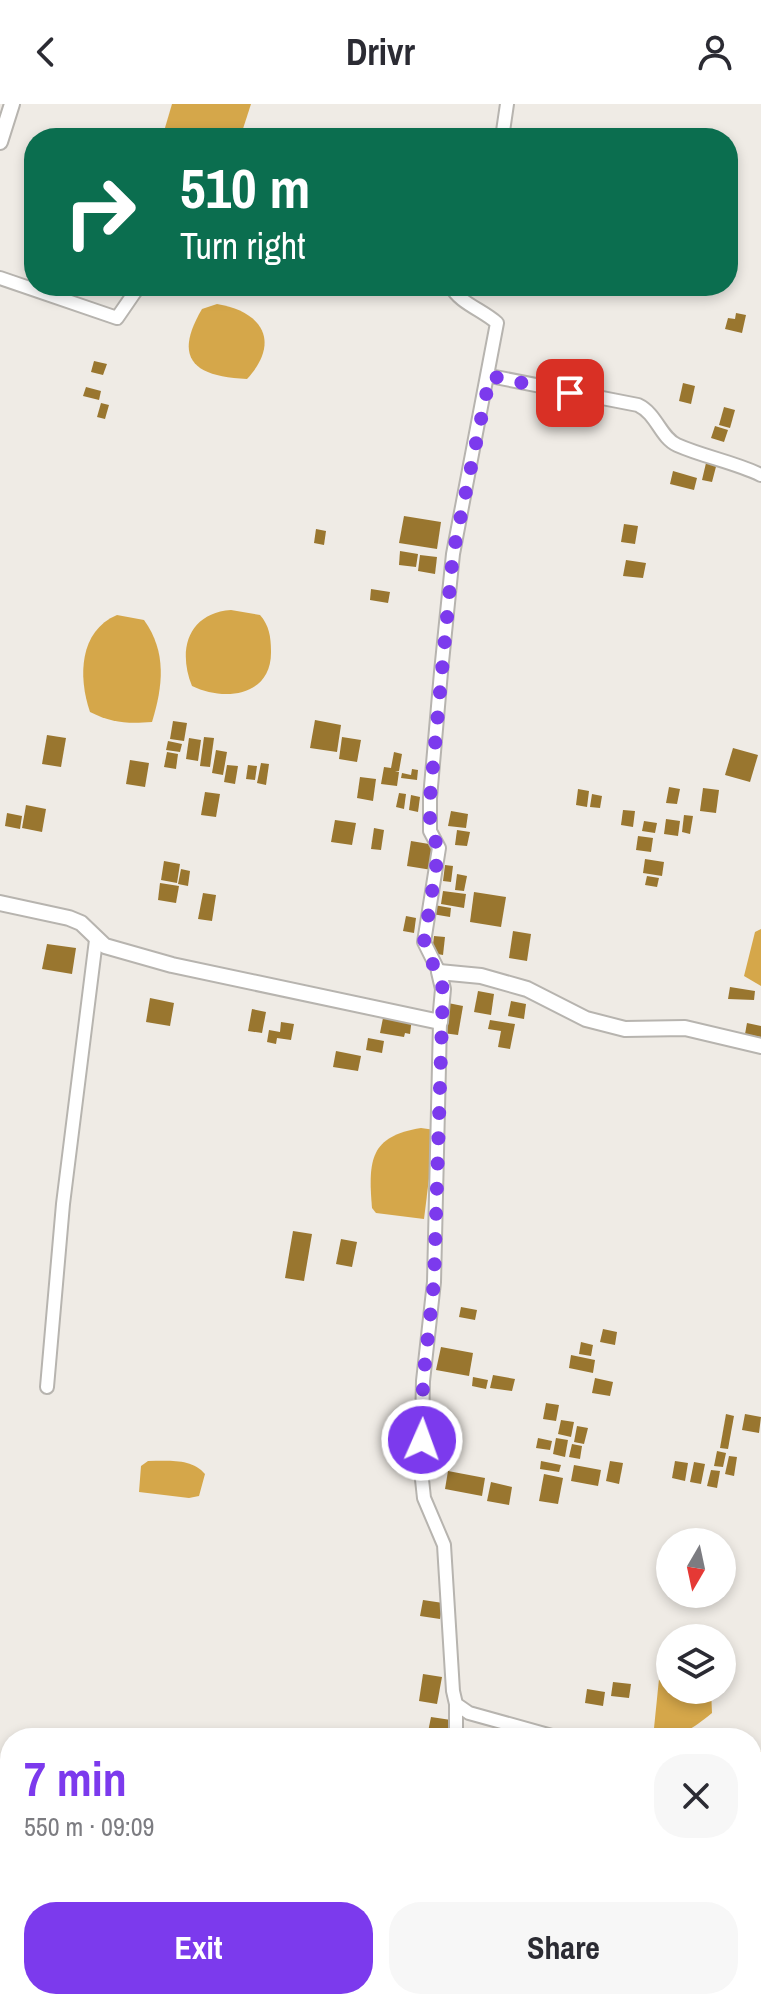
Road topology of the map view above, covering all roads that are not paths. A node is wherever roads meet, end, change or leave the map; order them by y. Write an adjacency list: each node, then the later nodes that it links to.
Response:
1 (12, 104): 4 (street)
2 (507, 104): 3 (street)
3 (503, 128)
4 (0, 142)
5 (0, 278): 6 (street)
6 (24, 286)
7 (53, 296): 8 (street)
8 (132, 296)
9 (459, 296): 10 (street)
10 (490, 376): 11 (street); 14 (street)
11 (761, 475)
12 (0, 903): 13 (street)
13 (96, 940): 15 (street); 17 (street)
14 (439, 972): 15 (street); 16 (street)
15 (440, 1022): 18 (street)
16 (761, 1046)
17 (47, 1387)
18 (456, 1704): 19 (street); 20 (street)
19 (456, 1728)
20 (523, 1728)

